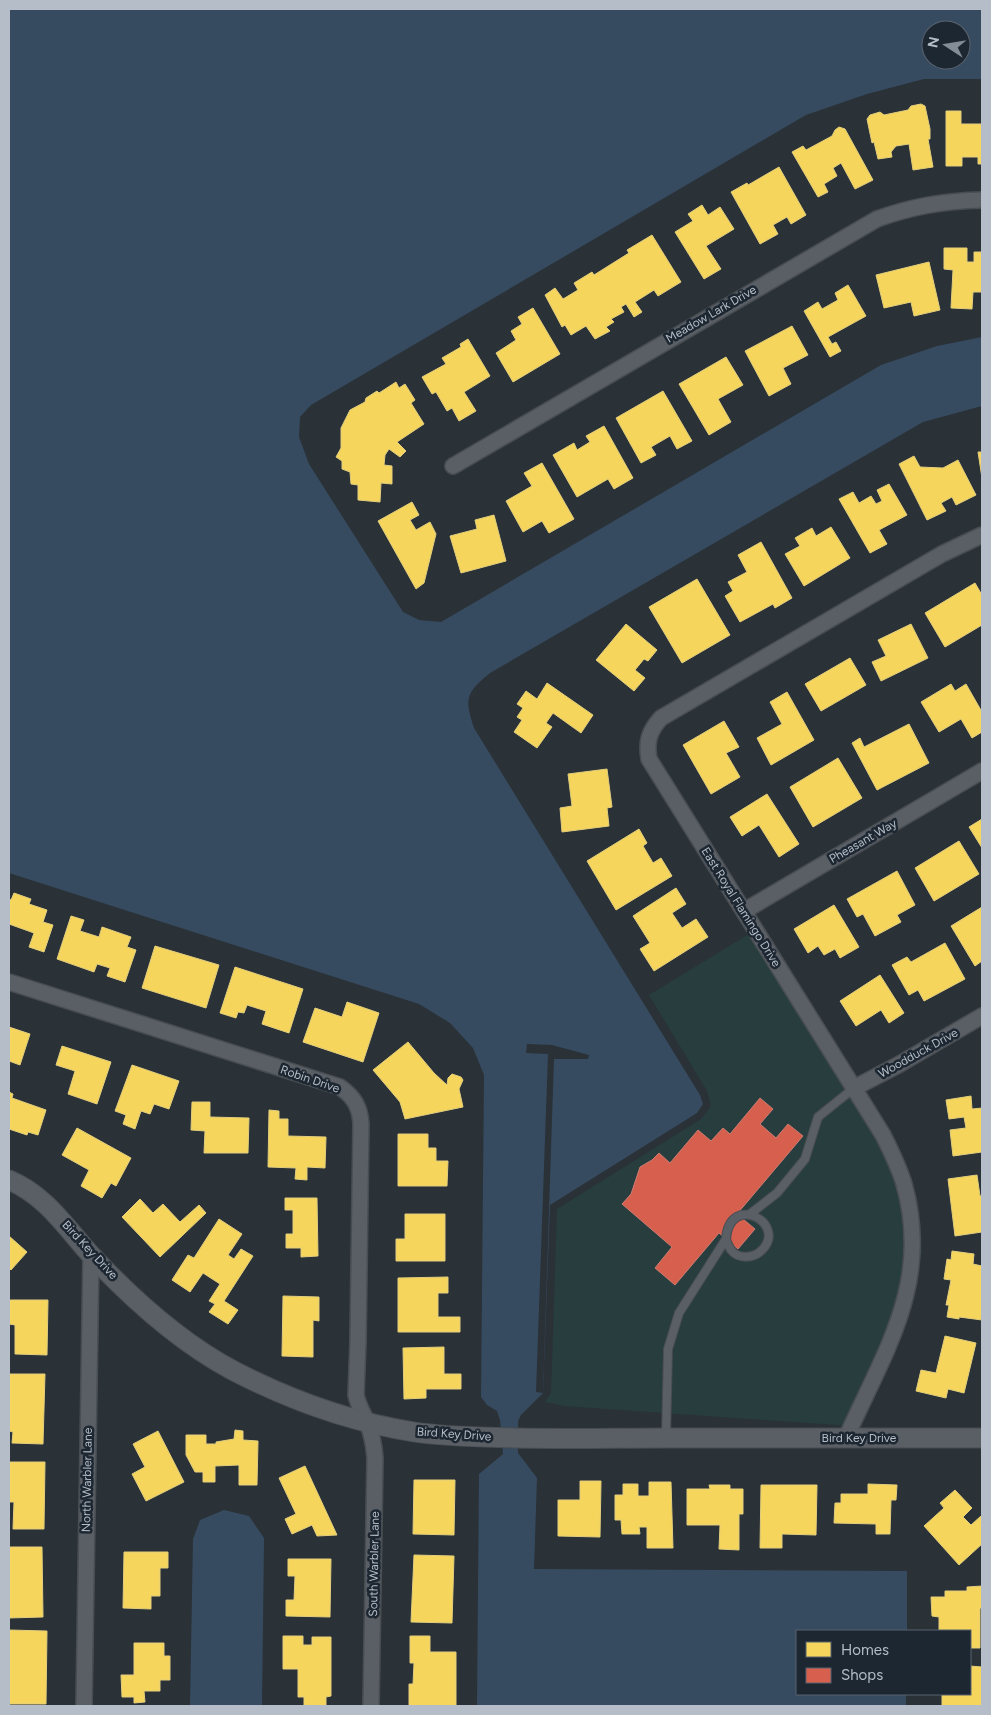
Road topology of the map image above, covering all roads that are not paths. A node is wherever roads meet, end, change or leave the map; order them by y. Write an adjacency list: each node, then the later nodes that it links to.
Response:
1 (982, 200): 2 (street, Meadow Lark Drive)
2 (452, 466)
3 (982, 535): 5 (street, East Royal Flamingo Drive)
4 (982, 771): 5 (street, Pheasant Way)
5 (744, 911): 8 (street, East Royal Flamingo Drive)
6 (9, 982): 13 (street, Robin Drive)
7 (982, 1016): 8 (street, Woodduck Drive)
8 (854, 1088): 10 (lane); 15 (street, East Royal Flamingo Drive)
9 (9, 1180): 12 (street, Bird Key Drive)
10 (750, 1214): 11 (lane); 11 (lane)
11 (726, 1239): 14 (lane)
12 (90, 1254): 13 (street, Bird Key Drive); 17 (street, North Warbler Lane)
13 (367, 1422): 14 (street, Bird Key Drive); 18 (street, South Warbler Lane)
14 (666, 1438): 15 (street, Bird Key Drive)
15 (846, 1438): 16 (street, Bird Key Drive)
16 (982, 1438)
17 (84, 1706)
18 (371, 1706)

